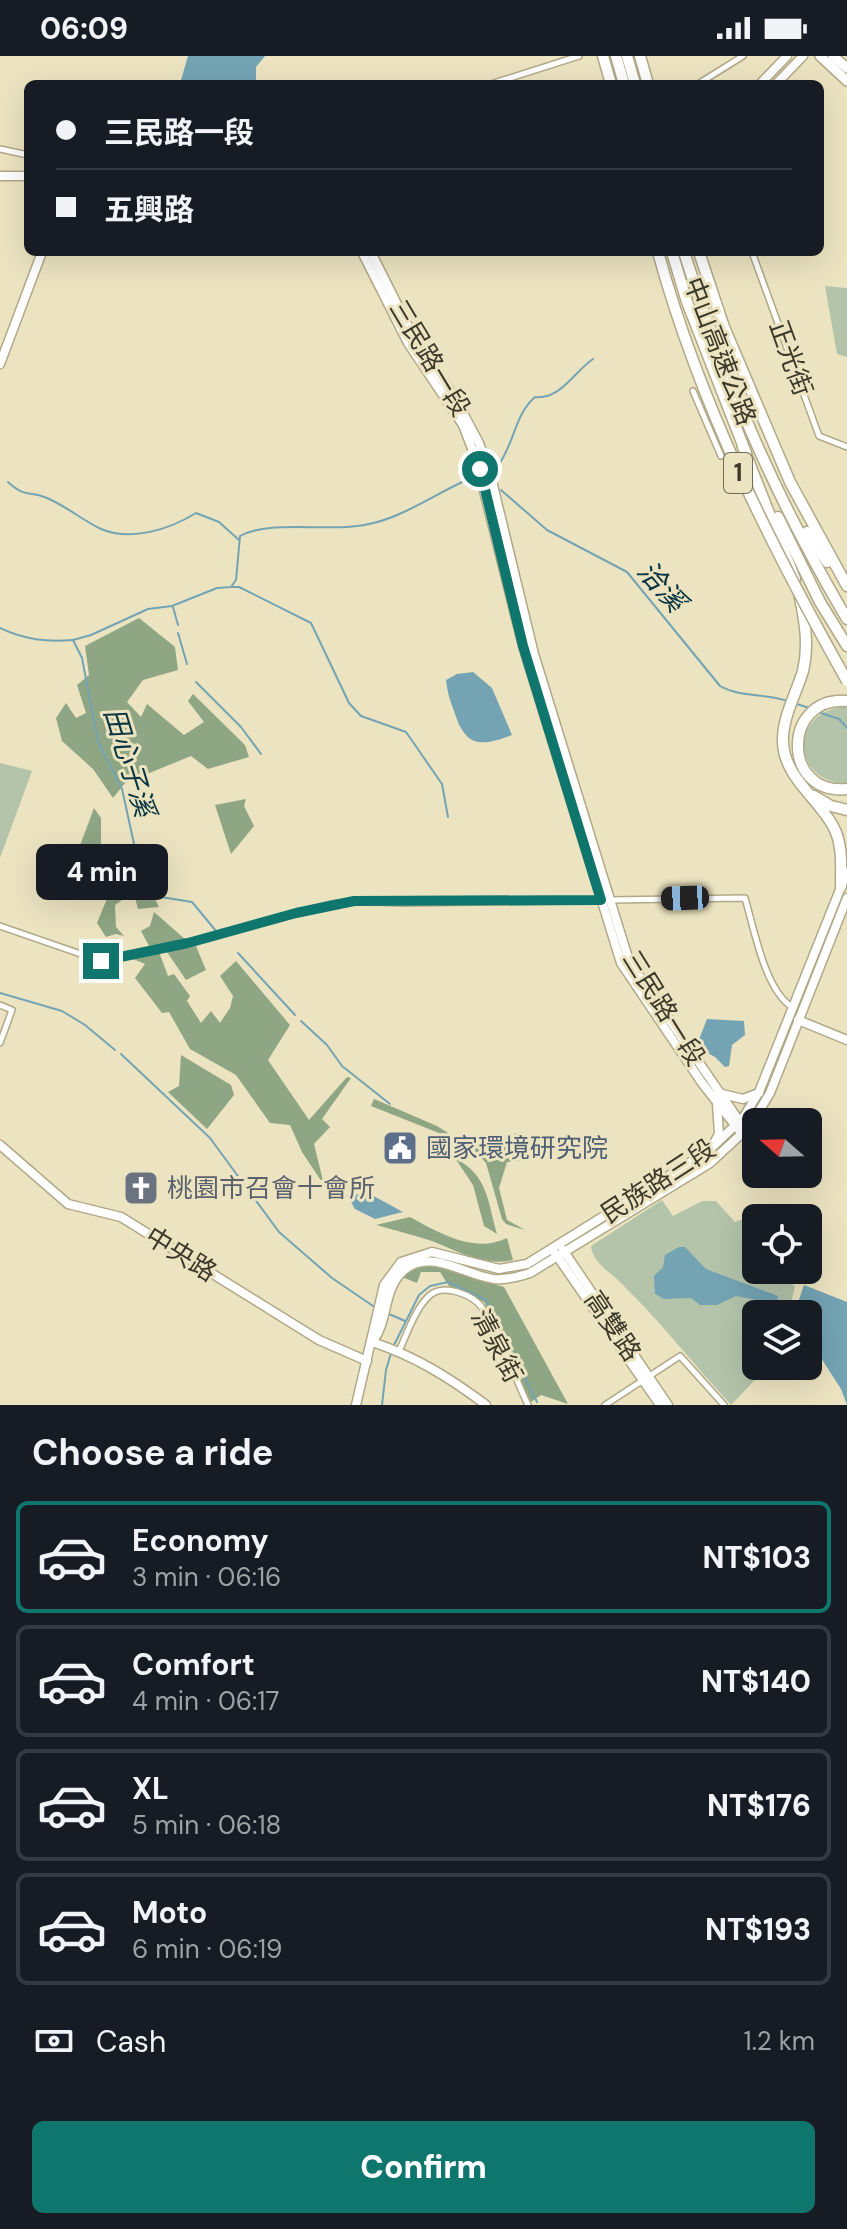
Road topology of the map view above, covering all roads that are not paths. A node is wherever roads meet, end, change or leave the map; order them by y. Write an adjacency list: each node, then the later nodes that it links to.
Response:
1 (579, 56): 12 (street)
2 (603, 56): 13 (highway)
3 (616, 56): 14 (highway)
4 (627, 56): 15 (highway)
5 (640, 56): 16 (highway)
6 (743, 56): 17 (street)
7 (787, 56): 18 (street)
8 (803, 56): 19 (street)
9 (820, 56): 20 (main road)
10 (833, 56): 11 (main road)
11 (847, 68)
12 (504, 80)
13 (610, 80)
14 (623, 80)
15 (634, 80)
16 (647, 80)
17 (704, 80)
18 (764, 80)
19 (780, 80)
20 (847, 81)
21 (0, 149): 22 (street)
22 (24, 154)
23 (0, 176): 24 (street)
24 (24, 176)
25 (38, 256): 34 (street)
26 (39, 256): 35 (street)
27 (364, 256): 41 (street, 三民路一段)
28 (373, 256): 41 (street, 三民路一段)
29 (659, 256): 45 (highway, 1, bridge)
30 (673, 256): 37 (highway, 中山高速公路 / 1)
31 (685, 256): 40 (highway, 中山高速公路 / 1)
32 (700, 256): 42 (highway, 1)
33 (753, 256): 38 (street, 正光街)
34 (0, 352)
35 (0, 364)
36 (693, 391): 39 (street)
37 (743, 447): 44 (highway, 中山高速公路 / 1); 47 (highway)
38 (847, 447)
39 (721, 456)
40 (762, 459): 42 (highway); 43 (highway, 中山高速公路 / 1)
41 (488, 481): 53 (street, 三民路一段)
42 (847, 588)
43 (847, 619)
44 (847, 646)
45 (847, 681)
46 (847, 701): 48 (highway)
47 (798, 780): 49 (highway); 51 (highway)
48 (847, 789)
49 (847, 810)
50 (847, 872): 51 (street, 民族路三段)
51 (841, 886): 56 (street, 民族路三段)
52 (847, 898): 57 (street, 民族路三段)
53 (605, 900): 54 (street); 56 (street); 61 (street, 三民路一段)
54 (0, 926)
55 (0, 1005): 59 (street)
56 (793, 1008): 57 (street); 60 (street, 民族路三段)
57 (799, 1022): 58 (street); 62 (street, 民族路三段)
58 (847, 1040)
59 (0, 1043)
60 (759, 1092): 61 (street, 三民路一段); 63 (street, 民族路三段)
61 (717, 1098): 63 (street, 三民路一段); 66 (street)
62 (760, 1108)
63 (737, 1124): 64 (street, 三民路一段); 66 (street, 民族路三段)
64 (742, 1134): 67 (street, 民族路三段)
65 (0, 1145): 70 (street, 中央路)
66 (707, 1152): 67 (street, 民族路三段)
67 (559, 1251): 68 (street, 民族路三段); 68 (street, 民族路三段); 71 (street, 高雙路)
68 (372, 1342): 69 (street); 70 (street, 民族路三段)
69 (399, 1351): 73 (street); 74 (street, 清泉街)
70 (367, 1361): 72 (street, 民族路三段)
71 (645, 1378): 75 (street); 76 (street, 高雙路); 77 (street, 高雙路); 78 (street)
72 (356, 1405)
73 (486, 1405)
74 (528, 1405)
75 (605, 1405)
76 (660, 1405)
77 (668, 1405)
78 (724, 1405)

